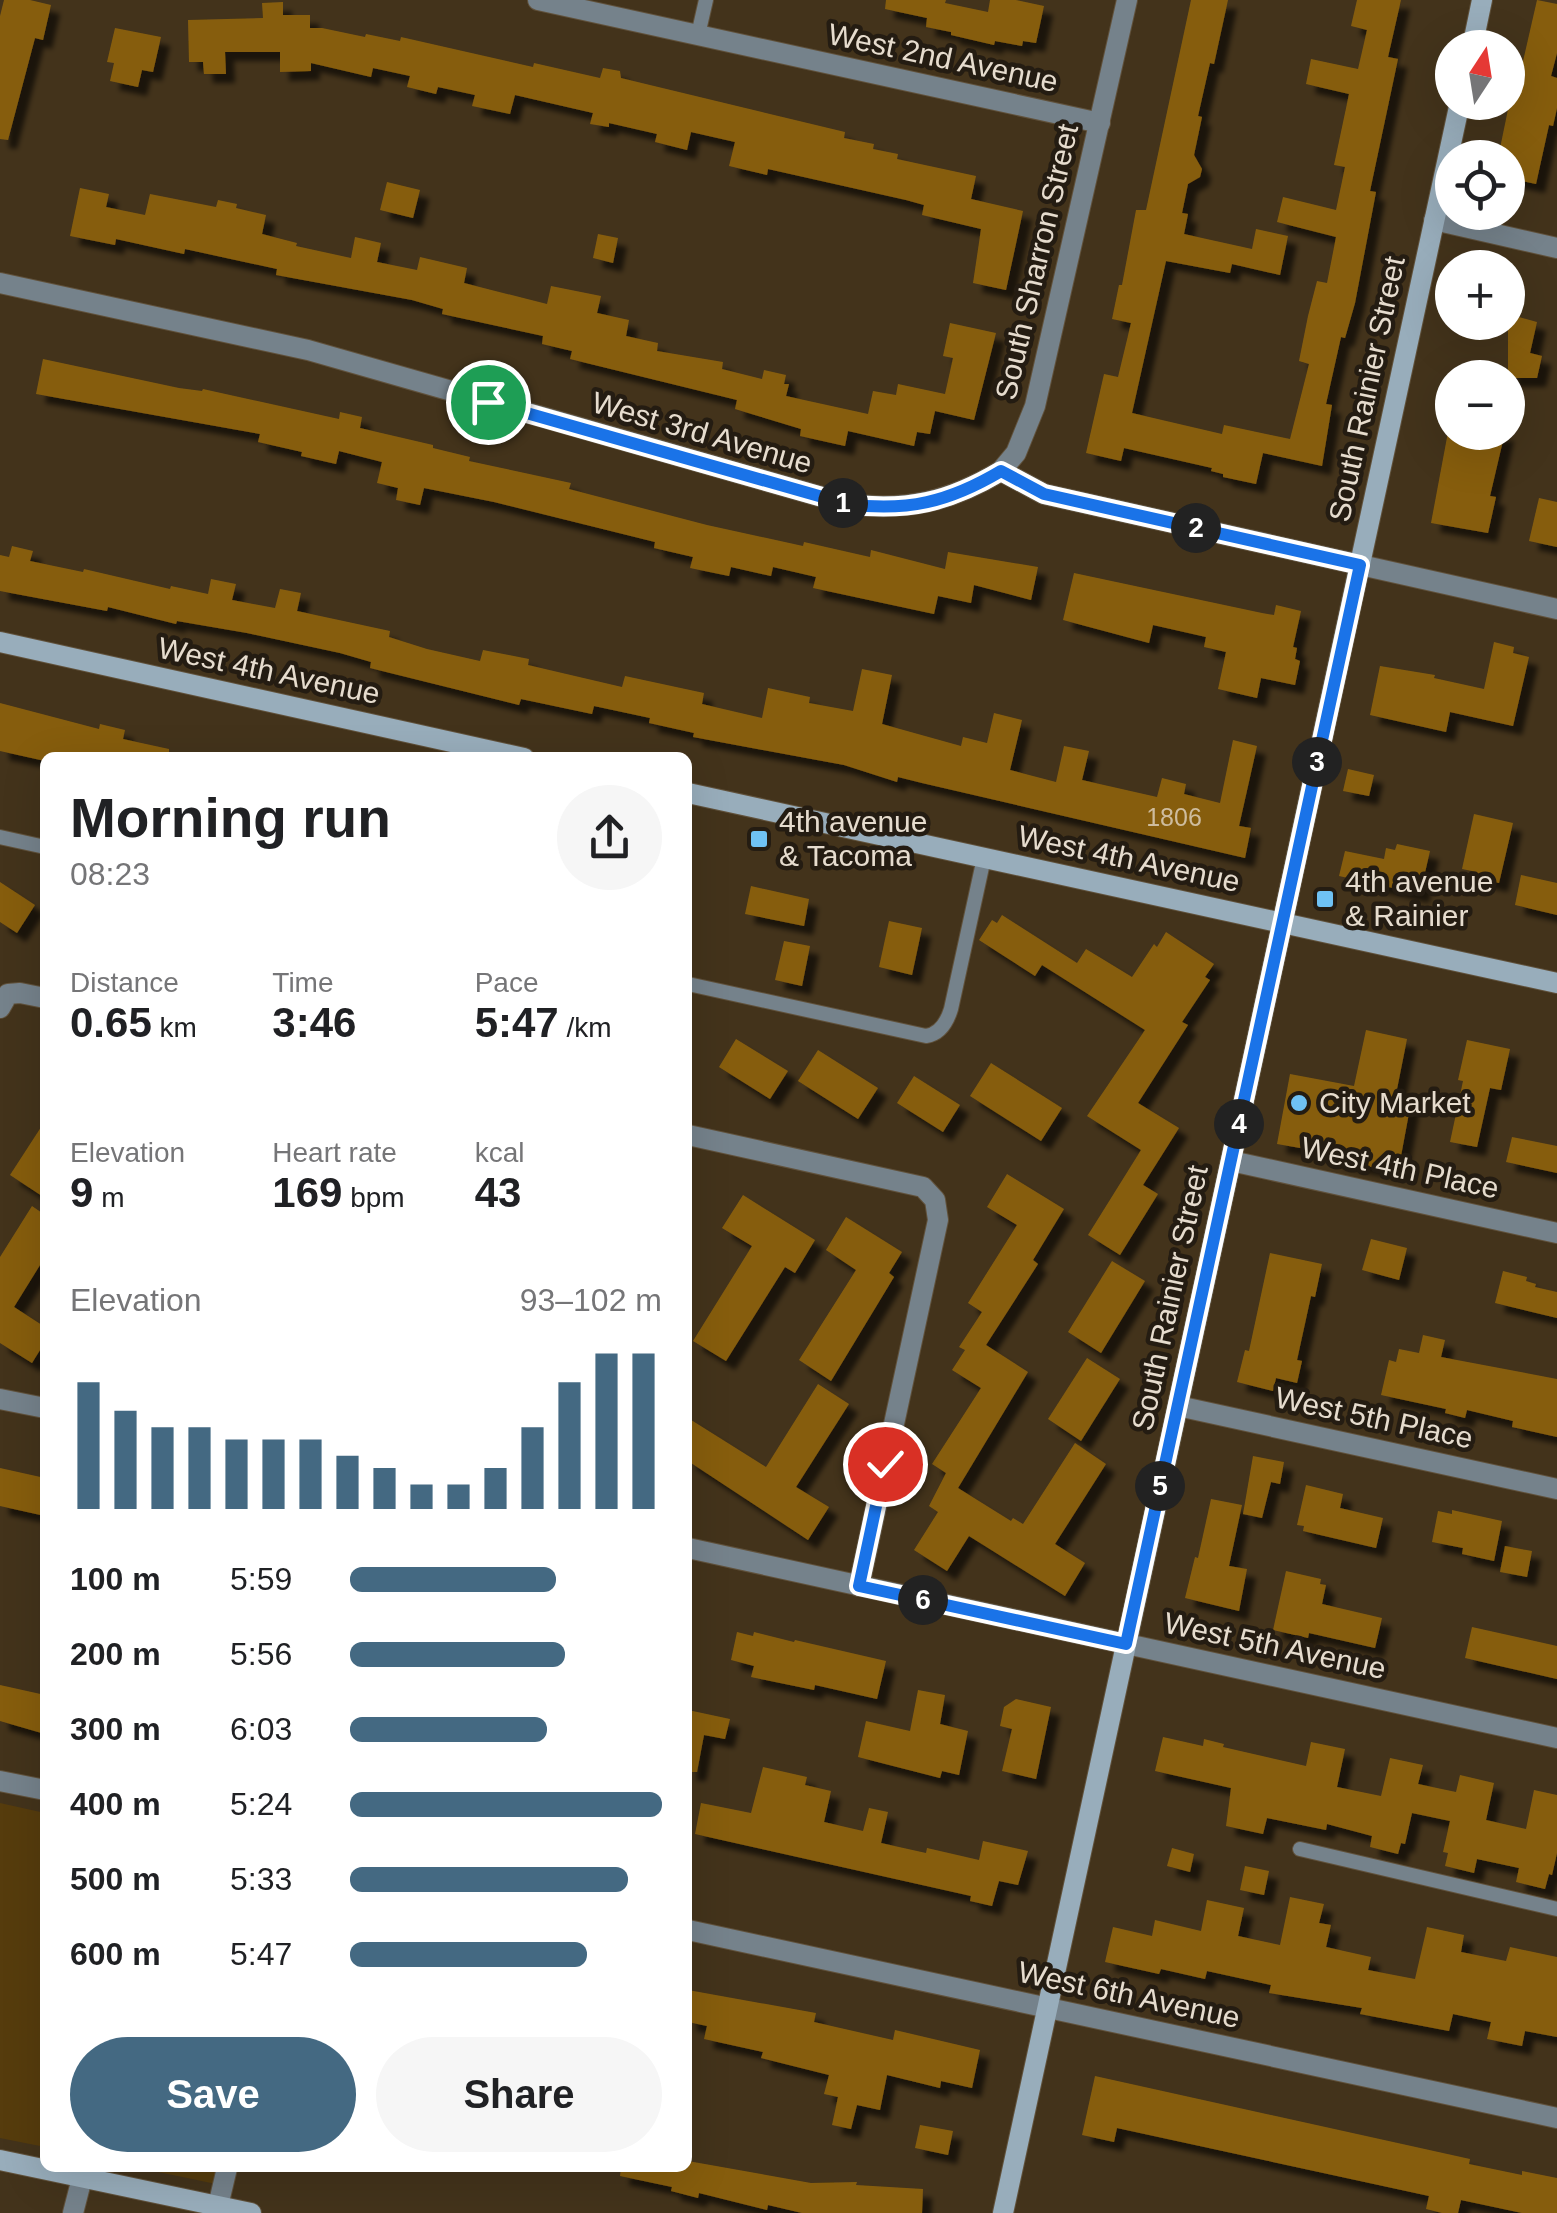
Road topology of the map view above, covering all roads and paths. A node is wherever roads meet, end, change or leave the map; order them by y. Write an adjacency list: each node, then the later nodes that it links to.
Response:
1 (538, 0): 6 (street, West 2nd Avenue)
2 (706, 0): 6 (lane)
3 (1127, 0): 8 (street, South Sharron Street)
4 (1482, 0): 5 (street)
5 (1476, 30)
6 (698, 35): 8 (street, West 2nd Avenue)
7 (1456, 120): 9 (street, South Rainier Street)
8 (1100, 123): 12 (street, South Sharron Street)
9 (1434, 220): 10 (street); 13 (street, South Rainier Street)
10 (1557, 248)
11 (0, 283): 12 (street, West 3rd Avenue)
12 (1001, 471): 13 (street)
13 (1360, 565): 14 (street); 21 (street, South Rainier Street)
14 (1557, 609)
15 (0, 642): 16 (street, West 4th Avenue)
16 (497, 752)
17 (692, 794): 20 (street, West 4th Avenue)
18 (0, 838): 19 (lane)
19 (40, 846)
20 (984, 858): 21 (street, West 4th Avenue); 23 (lane)
21 (1282, 923): 22 (street, West 4th Avenue); 27 (street, South Rainier Street)
22 (1557, 983)
23 (692, 985)
24 (40, 997): 25 (street)
25 (4, 1002)
26 (692, 1136): 34 (street)
27 (1231, 1162): 28 (street, West 4th Place); 30 (street, South Rainier Street)
28 (1557, 1234)
29 (0, 1398): 31 (street)
30 (1178, 1406): 32 (street, West 5th Place); 35 (street, South Rainier Street)
31 (40, 1407)
32 (1557, 1489)
33 (692, 1549): 34 (street, West 5th Avenue)
34 (859, 1586): 35 (street, West 5th Avenue)
35 (1126, 1644): 36 (street, West 5th Avenue); 42 (street, South Rainier Street)
36 (1557, 1738)
37 (0, 1780): 38 (street)
38 (40, 1789)
39 (1300, 1849): 40 (lane)
40 (1557, 1910)
41 (692, 1931): 42 (street, West 6th Avenue)
42 (1048, 2008): 43 (street, West 6th Avenue); 52 (street, South Rainier Street)
43 (1557, 2118)
44 (0, 2160): 45 (street)
45 (40, 2169)
46 (55, 2172): 48 (street)
47 (225, 2172): 49 (street)
48 (82, 2178): 49 (street); 50 (street)
49 (218, 2206): 51 (street)
50 (73, 2213)
51 (250, 2213)
52 (1003, 2213)

